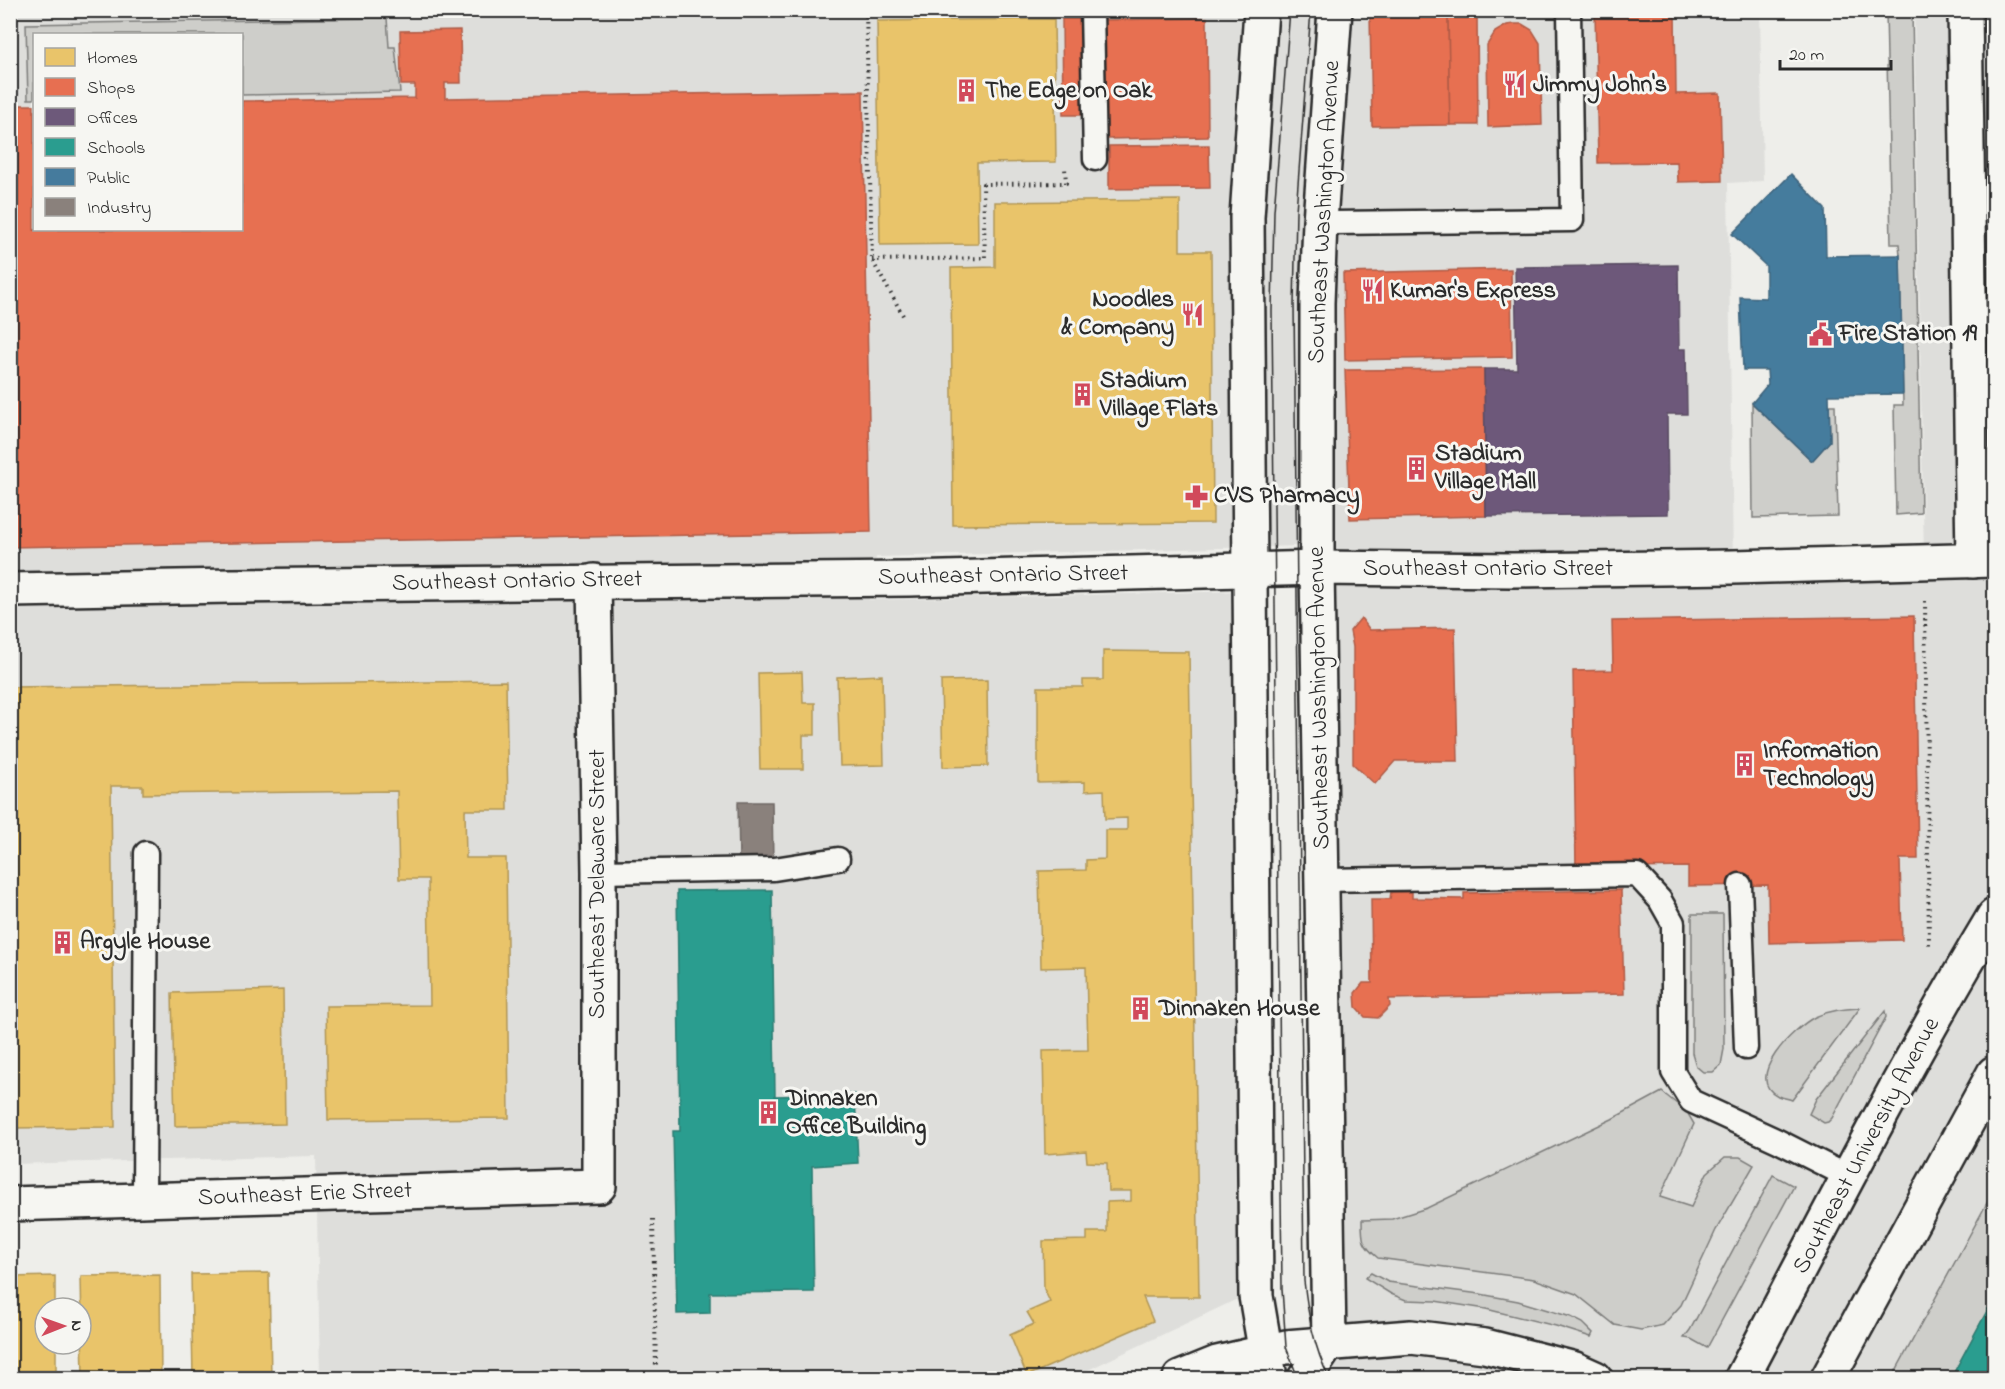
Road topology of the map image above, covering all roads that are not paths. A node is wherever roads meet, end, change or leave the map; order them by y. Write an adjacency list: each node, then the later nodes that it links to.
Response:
1 (1092, 10): 6 (lane)
2 (1261, 10): 10 (street)
3 (1335, 10): 7 (street, Southeast Washington Avenue)
4 (1569, 10): 7 (lane)
5 (1965, 10): 8 (street)
6 (1095, 159)
7 (1320, 221): 9 (street, Southeast Washington Avenue)
8 (1984, 560): 9 (street, Southeast Ontario Street)
9 (1317, 568): 10 (street, Southeast Ontario Street); 16 (street, Southeast Washington Avenue)
10 (1251, 570): 11 (street, Southeast Ontario Street); 26 (street)
11 (594, 581): 12 (street, Southeast Ontario Street); 15 (street, Southeast Delaware Street)
12 (10, 590)
13 (146, 852): 23 (lane)
14 (838, 859): 15 (lane)
15 (599, 873): 22 (street, Southeast Delaware Street)
16 (1322, 880): 21 (lane); 25 (street, Southeast Washington Avenue)
17 (1740, 885): 19 (lane)
18 (1995, 916): 21 (street, Southeast University Avenue)
19 (1746, 1048)
20 (1995, 1073): 31 (street)
21 (1849, 1177): 30 (street, Southeast University Avenue)
22 (599, 1186): 23 (street, Southeast Erie Street)
23 (144, 1200): 24 (street, Southeast Erie Street)
24 (10, 1204)
25 (1329, 1342): 26 (street); 28 (street); 29 (street)
26 (1268, 1365): 27 (street)
27 (1180, 1378)
28 (1305, 1378)
29 (1595, 1378)
30 (1742, 1378)
31 (1827, 1378)

